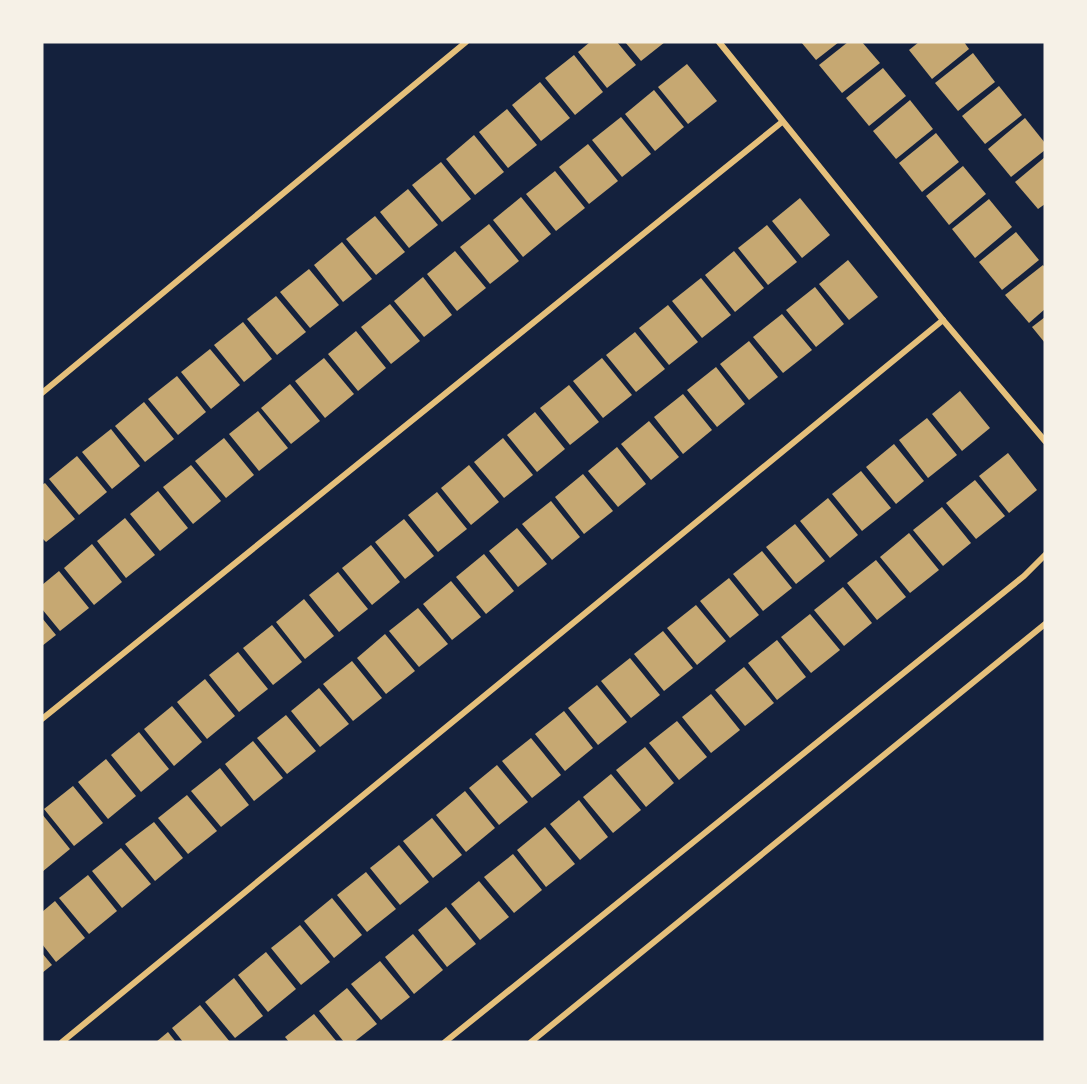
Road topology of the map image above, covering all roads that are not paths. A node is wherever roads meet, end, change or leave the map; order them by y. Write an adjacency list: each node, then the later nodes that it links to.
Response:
1 (466, 42): 5 (street)
2 (719, 42): 3 (street)
3 (782, 122): 4 (street); 9 (street)
4 (943, 320): 6 (street); 10 (street)
5 (42, 393)
6 (1045, 441)
7 (1045, 555): 11 (street)
8 (1045, 624): 12 (street)
9 (42, 719)
10 (62, 1042)
11 (446, 1042)
12 (531, 1042)

